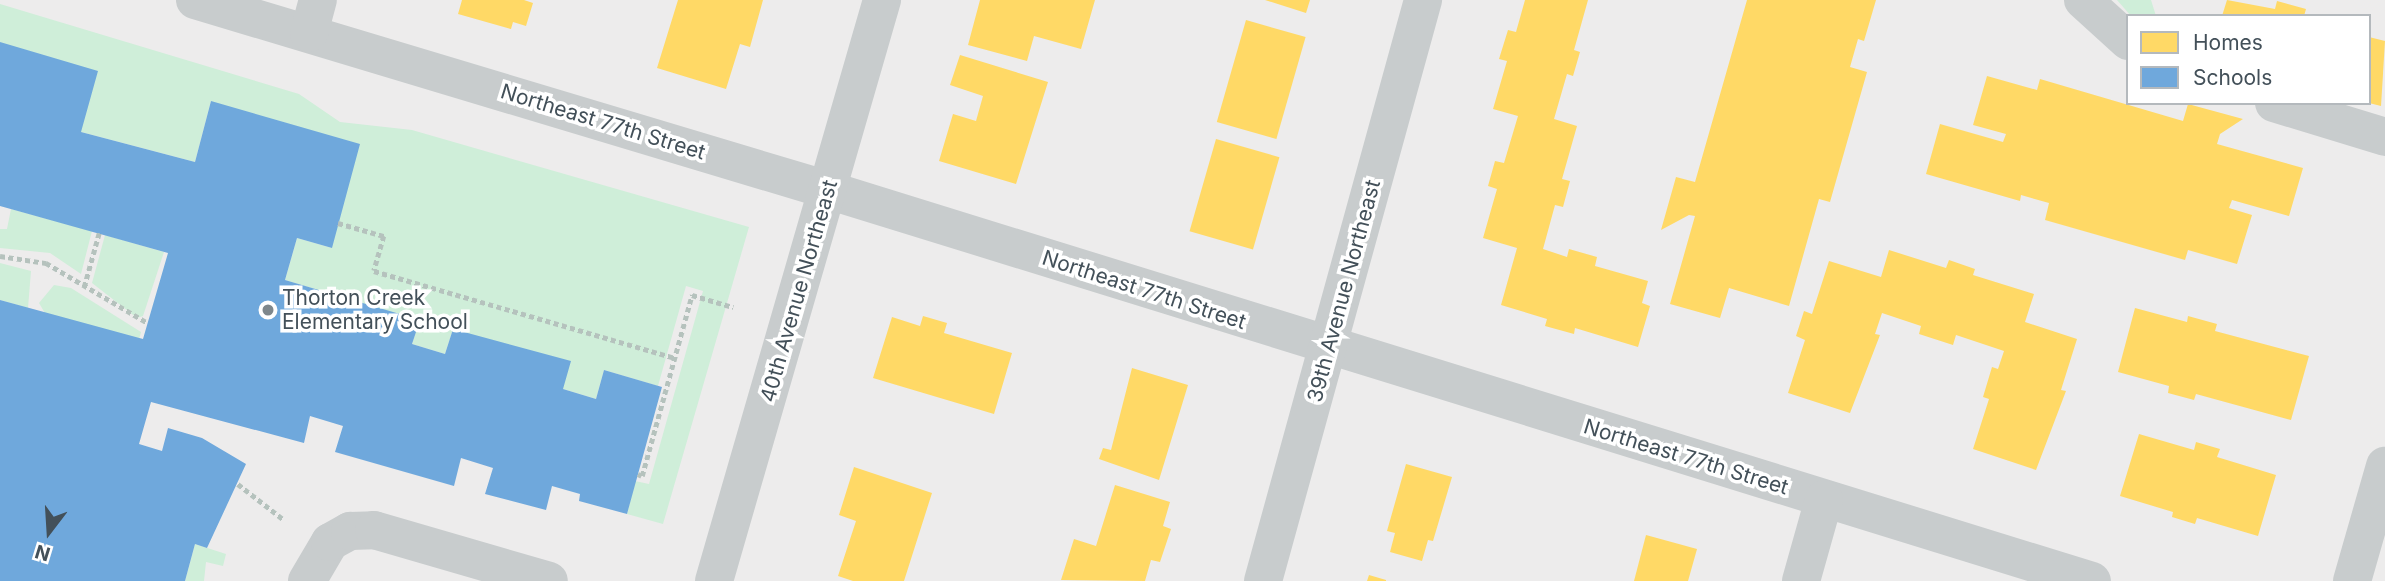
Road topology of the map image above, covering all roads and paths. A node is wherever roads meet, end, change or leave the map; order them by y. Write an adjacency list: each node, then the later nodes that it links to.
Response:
1 (195, 0): 5 (street, Northeast 77th Street)
2 (882, 0): 9 (street, 40th Avenue Northeast)
3 (1423, 0): 16 (street, 39th Avenue Northeast)
4 (2083, 0): 6 (street)
5 (314, 17): 9 (street, Northeast 77th Street)
6 (2126, 38)
7 (2281, 105): 8 (street)
8 (2385, 137)
9 (828, 190): 16 (street, Northeast 77th Street); 25 (street, 40th Avenue Northeast)
10 (338, 223): 17 (path)
11 (99, 233): 13 (path)
12 (0, 256): 13 (path)
13 (84, 287): 15 (path)
14 (733, 307): 17 (path)
15 (148, 323)
16 (1330, 349): 21 (street, Northeast 77th Street); 26 (street, 39th Avenue Northeast)
17 (675, 358): 19 (path)
18 (2385, 466): 29 (street)
19 (638, 474)
20 (237, 484): 22 (path)
21 (1824, 499): 27 (street); 28 (street, Northeast 77th Street)
22 (283, 519)
23 (307, 581): 24 (street)
24 (550, 581)
25 (714, 581)
26 (1263, 581)
27 (1801, 581)
28 (2092, 581)
29 (2352, 581)

